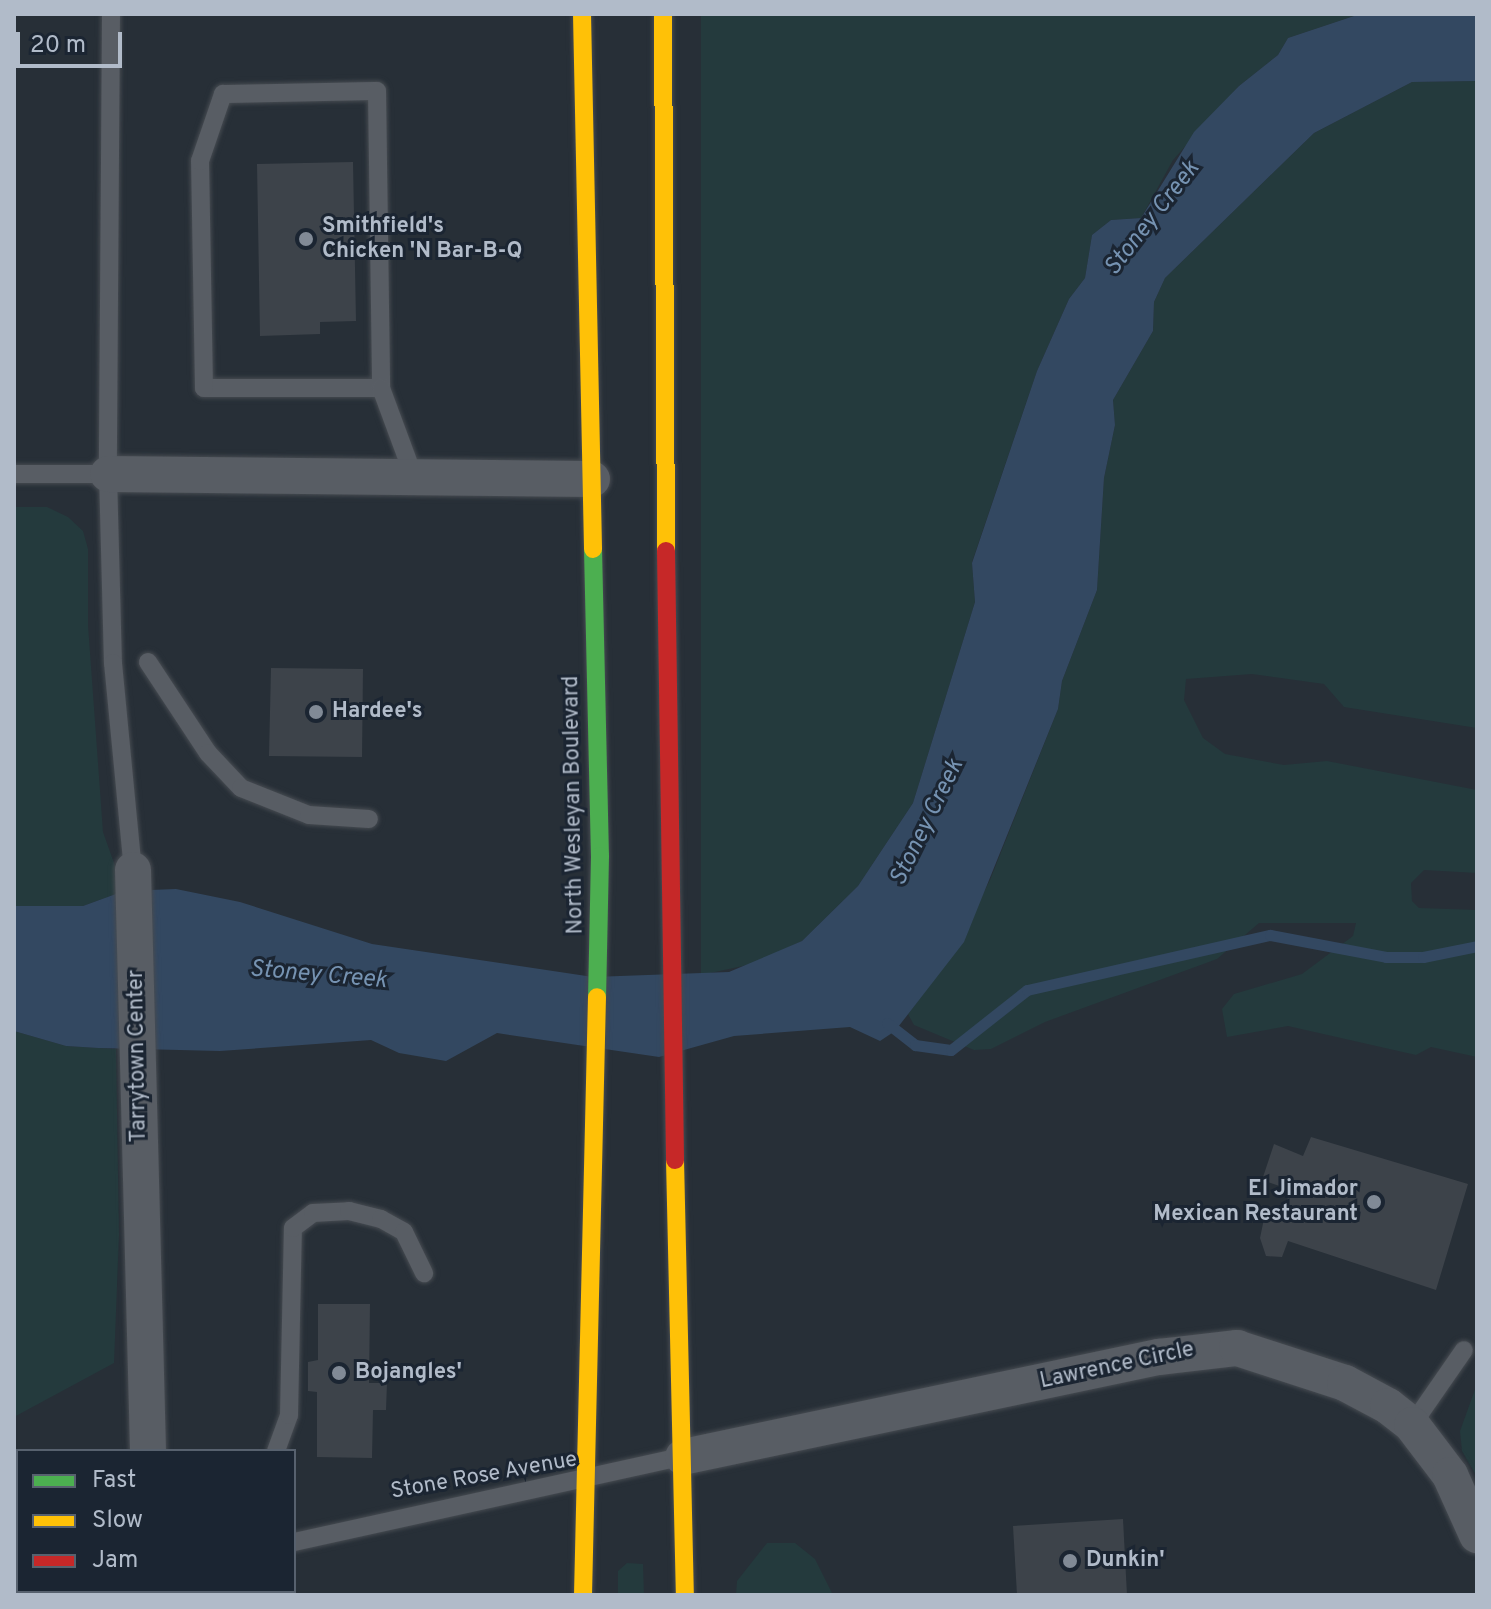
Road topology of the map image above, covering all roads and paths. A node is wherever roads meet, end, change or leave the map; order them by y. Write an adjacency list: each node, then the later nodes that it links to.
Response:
1 (111, 14): 6 (lane, Tarrytown Center)
2 (582, 14): 8 (highway, North Wesleyan Boulevard)
3 (663, 14): 17 (highway)
4 (381, 388): 4 (lane); 7 (lane)
5 (14, 474): 6 (lane)
6 (108, 474): 7 (street); 11 (lane, Tarrytown Center)
7 (414, 477): 8 (street)
8 (592, 479): 18 (highway, North Wesleyan Boulevard)
9 (148, 662): 10 (lane)
10 (369, 819)
11 (133, 870): 15 (street, Tarrytown Center)
12 (424, 1273): 16 (lane)
13 (1464, 1350): 14 (lane)
14 (1412, 1425): 17 (street, Lawrence Circle); 19 (street, Lawrence Circle)
15 (148, 1449)
16 (277, 1449)
17 (683, 1457): 18 (lane, Stone Rose Avenue); 22 (highway)
18 (584, 1483): 20 (lane, Stone Rose Avenue); 21 (highway, North Wesleyan Boulevard)
19 (1477, 1535)
20 (296, 1542)
21 (583, 1595)
22 (685, 1595)

